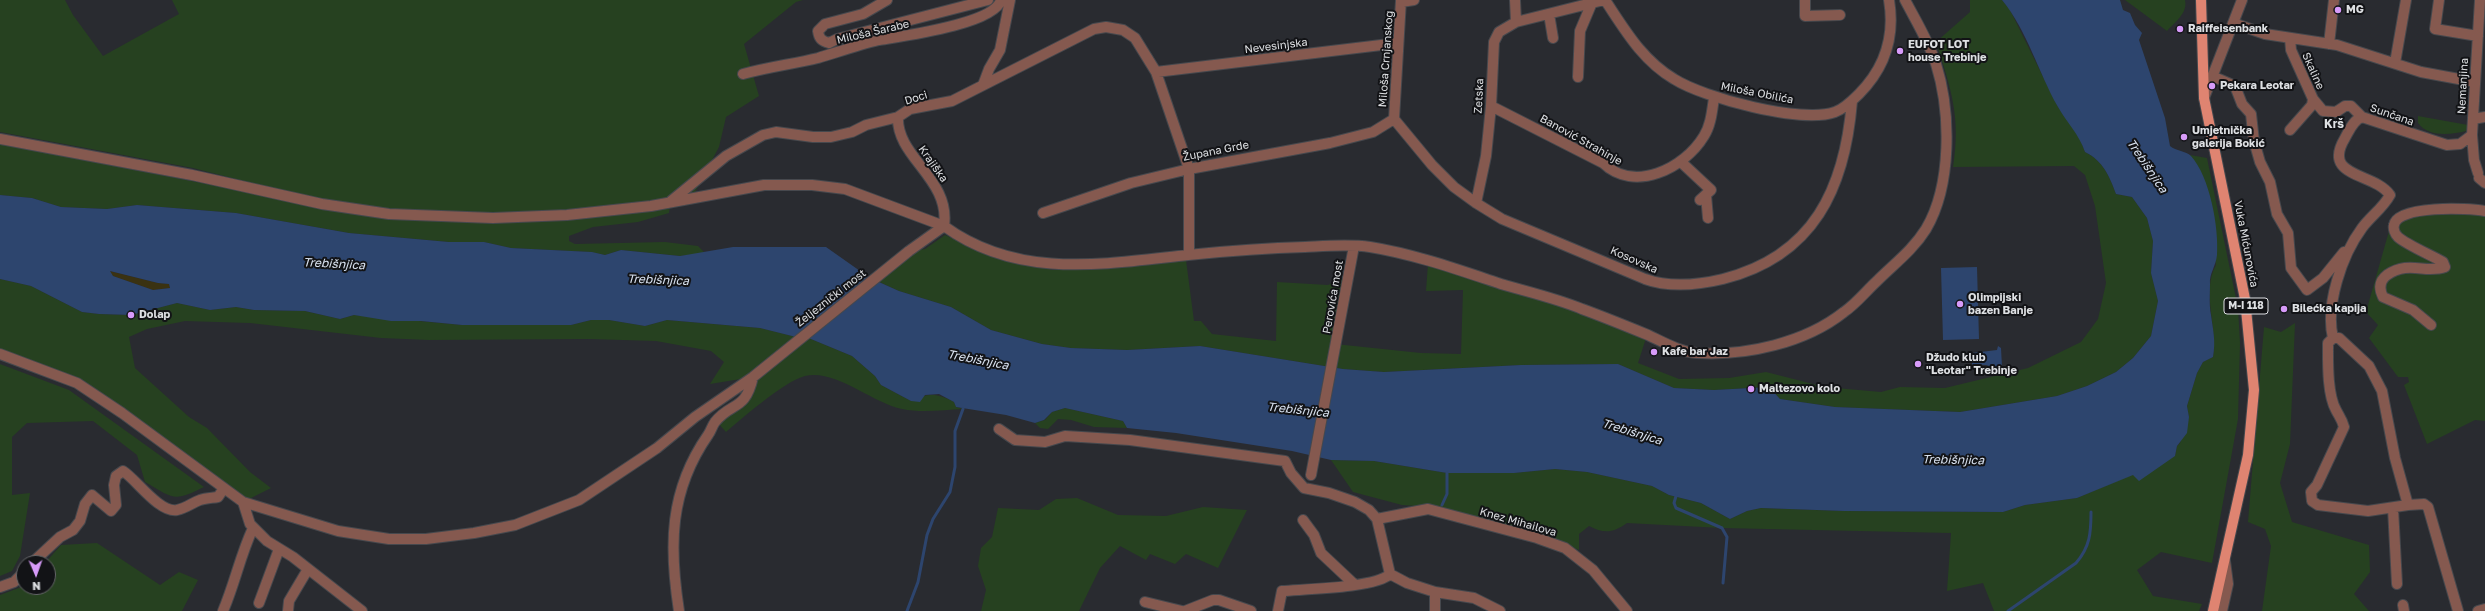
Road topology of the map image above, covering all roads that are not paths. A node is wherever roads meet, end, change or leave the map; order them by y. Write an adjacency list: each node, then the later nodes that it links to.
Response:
1 (887, 0): 2 (street, Miloša Šarabe)
2 (988, 0)
3 (1000, 0): 30 (street, Miloša Šarabe)
4 (1010, 0): 34 (street)
5 (1414, 0): 17 (street)
6 (1515, 0): 21 (street)
7 (1605, 0): 18 (street, Zetska); 35 (street, Miloša Obilića)
8 (1805, 0): 20 (street)
9 (1889, 0): 38 (street, Miloša Obilića)
10 (1905, 0): 58 (street)
11 (2201, 0): 36 (main road, Vuka Mićunovića / M-I 118)
12 (2242, 0): 22 (street)
13 (2334, 0): 27 (street)
14 (2406, 0): 28 (street)
15 (2439, 0): 23 (street)
16 (2480, 0): 23 (street, Nemanjina)
17 (1401, 1): 26 (street, Miloša Crnjanskog)
18 (1590, 5): 19 (street, Zetska); 32 (street)
19 (1549, 14): 21 (street, Zetska); 24 (street)
20 (1840, 16)
21 (1516, 22): 39 (street, Zetska)
22 (2233, 23): 25 (street); 31 (street)
23 (2478, 36): 33 (street, Nemanjina)
24 (1553, 38)
25 (2290, 38): 27 (street); 37 (street, Skaline)
26 (1398, 43): 29 (street, Nevesinjska); 43 (street, Miloša Crnjanskog)
27 (2329, 44): 28 (street)
28 (2395, 64): 33 (street)
29 (1156, 72): 34 (street, Doci); 49 (street, Doci)
30 (743, 74)
31 (2212, 76): 36 (street); 57 (street)
32 (1578, 77)
33 (2475, 82): 44 (street, Nemanjina)
34 (983, 85): 40 (street, Doci)
35 (1714, 98): 38 (street, Miloša Obilića); 48 (street, Banović Strahinje)
36 (2204, 98): 75 (main road, Vuka Mićunovića / M-I 118)
37 (2313, 99): 41 (street); 45 (street, Skaline)
38 (1852, 101): 52 (street, Kosovska)
39 (1492, 106): 48 (street, Banović Strahinje); 52 (street, Zetska)
40 (898, 117): 51 (street, Doci); 56 (street, Krajiška)
41 (2362, 117): 46 (street, Sunčana); 57 (street, Sunčana)
42 (2485, 117): 44 (street)
43 (1394, 119): 49 (street, Župana Grde); 52 (street, Kosovska)
44 (2473, 119): 46 (street, Nemanjina)
45 (2290, 130)
46 (2472, 135): 50 (street, Nemanjina)
47 (0, 139): 51 (street)
48 (1681, 162): 55 (street)
49 (1189, 169): 54 (street, Župana Grde); 59 (street, Doci)
50 (2481, 178)
51 (669, 202): 56 (street)
52 (1476, 203)
53 (2485, 211): 60 (street)
54 (1043, 213)
55 (1708, 218)
56 (944, 226): 59 (street); 63 (street, Željeznički most)
57 (2353, 240): 61 (street, Sunčana)
58 (1354, 246): 59 (street); 65 (street, Perovića most)
59 (1189, 255)
60 (2431, 325)
61 (2333, 338): 68 (street); 69 (street)
62 (0, 354): 66 (street, Željeznički most)
63 (753, 377): 67 (street, Željeznički most); 89 (street)
64 (999, 430): 70 (street)
65 (1311, 475)
66 (224, 488): 67 (street, Željeznički most); 74 (street)
67 (243, 502): 72 (street)
68 (2408, 505): 69 (street); 98 (street)
69 (2393, 508): 79 (street)
70 (1378, 519): 77 (street); 95 (street, Knez Mihailova)
71 (1303, 520): 80 (street)
72 (254, 528): 73 (street); 86 (street)
73 (279, 549): 76 (street); 84 (street)
74 (41, 555)
75 (2225, 561): 96 (main road, Vuka Mićunovića / M-I 118); 97 (street)
76 (308, 569): 87 (street); 88 (street)
77 (1390, 574): 80 (street); 82 (street)
78 (16, 580): 81 (street)
79 (2397, 584)
80 (1355, 585): 92 (street)
81 (0, 587)
82 (1435, 592): 93 (street); 94 (street)
83 (1146, 602): 90 (street)
84 (259, 603)
85 (2485, 609): 99 (street)
86 (223, 611)
87 (288, 611)
88 (362, 611)
89 (679, 611)
90 (1184, 611): 91 (street)
91 (1251, 611)
92 (1278, 611)
93 (1435, 611)
94 (1500, 611)
95 (1627, 611)
96 (2213, 611)
97 (2222, 611)
98 (2458, 611)
99 (2478, 611)

